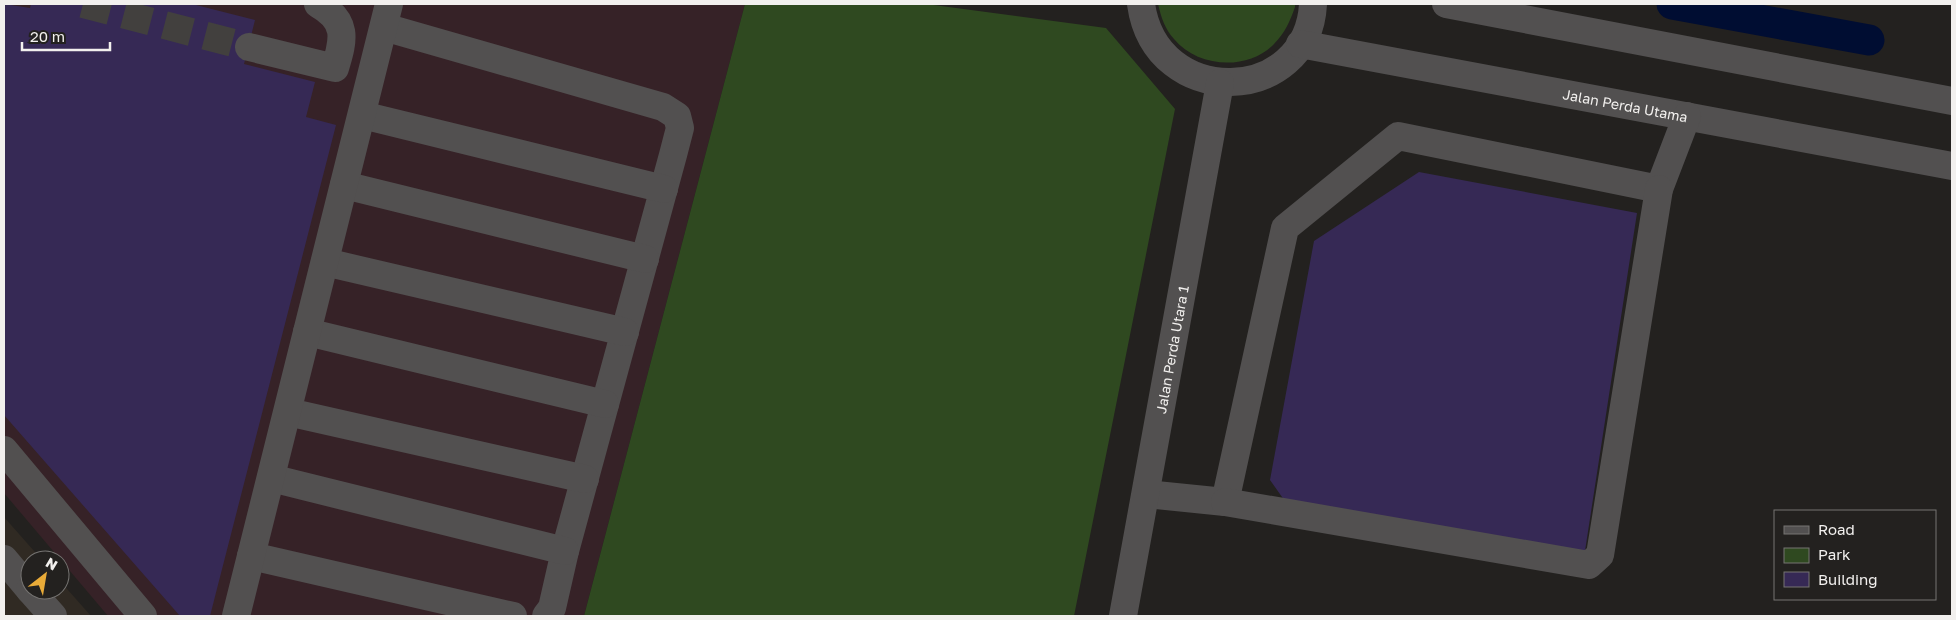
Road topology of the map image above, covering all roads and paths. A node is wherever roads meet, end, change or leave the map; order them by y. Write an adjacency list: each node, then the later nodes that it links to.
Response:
1 (318, 4): 8 (street)
2 (1141, 4): 10 (street)
3 (1313, 4): 6 (street)
4 (1446, 4): 11 (street)
5 (386, 16): 9 (street); 16 (street)
6 (1300, 44): 10 (street); 13 (street, Jalan Perda Utama)
7 (249, 47): 8 (street)
8 (335, 68): 9 (street)
9 (371, 78): 12 (street)
10 (1220, 83): 27 (street, Jalan Perda Utara 1)
11 (1952, 101)
12 (362, 115): 15 (street); 16 (street)
13 (1687, 116): 14 (street, Jalan Perda Utama); 17 (street)
14 (1952, 166)
15 (344, 185): 18 (street); 19 (street)
16 (664, 189): 18 (street)
17 (1660, 189): 28 (street); 28 (street)
18 (645, 259): 21 (street)
19 (325, 262): 20 (street); 21 (street)
20 (307, 332): 22 (street); 23 (street)
21 (625, 332): 22 (street)
22 (605, 404): 26 (street)
23 (288, 412): 25 (street); 26 (street)
24 (4, 450): 35 (street)
25 (270, 478): 29 (street); 30 (street)
26 (585, 479): 29 (street)
27 (1146, 494): 28 (street); 39 (street, Jalan Perda Utara 1)
28 (1225, 502)
29 (565, 551): 38 (street)
30 (252, 556): 36 (street); 37 (street)
31 (4, 559): 32 (street)
32 (20, 578)
33 (39, 600): 34 (street)
34 (53, 616)
35 (143, 616)
36 (236, 616)
37 (514, 616)
38 (546, 616)
39 (1123, 616)

